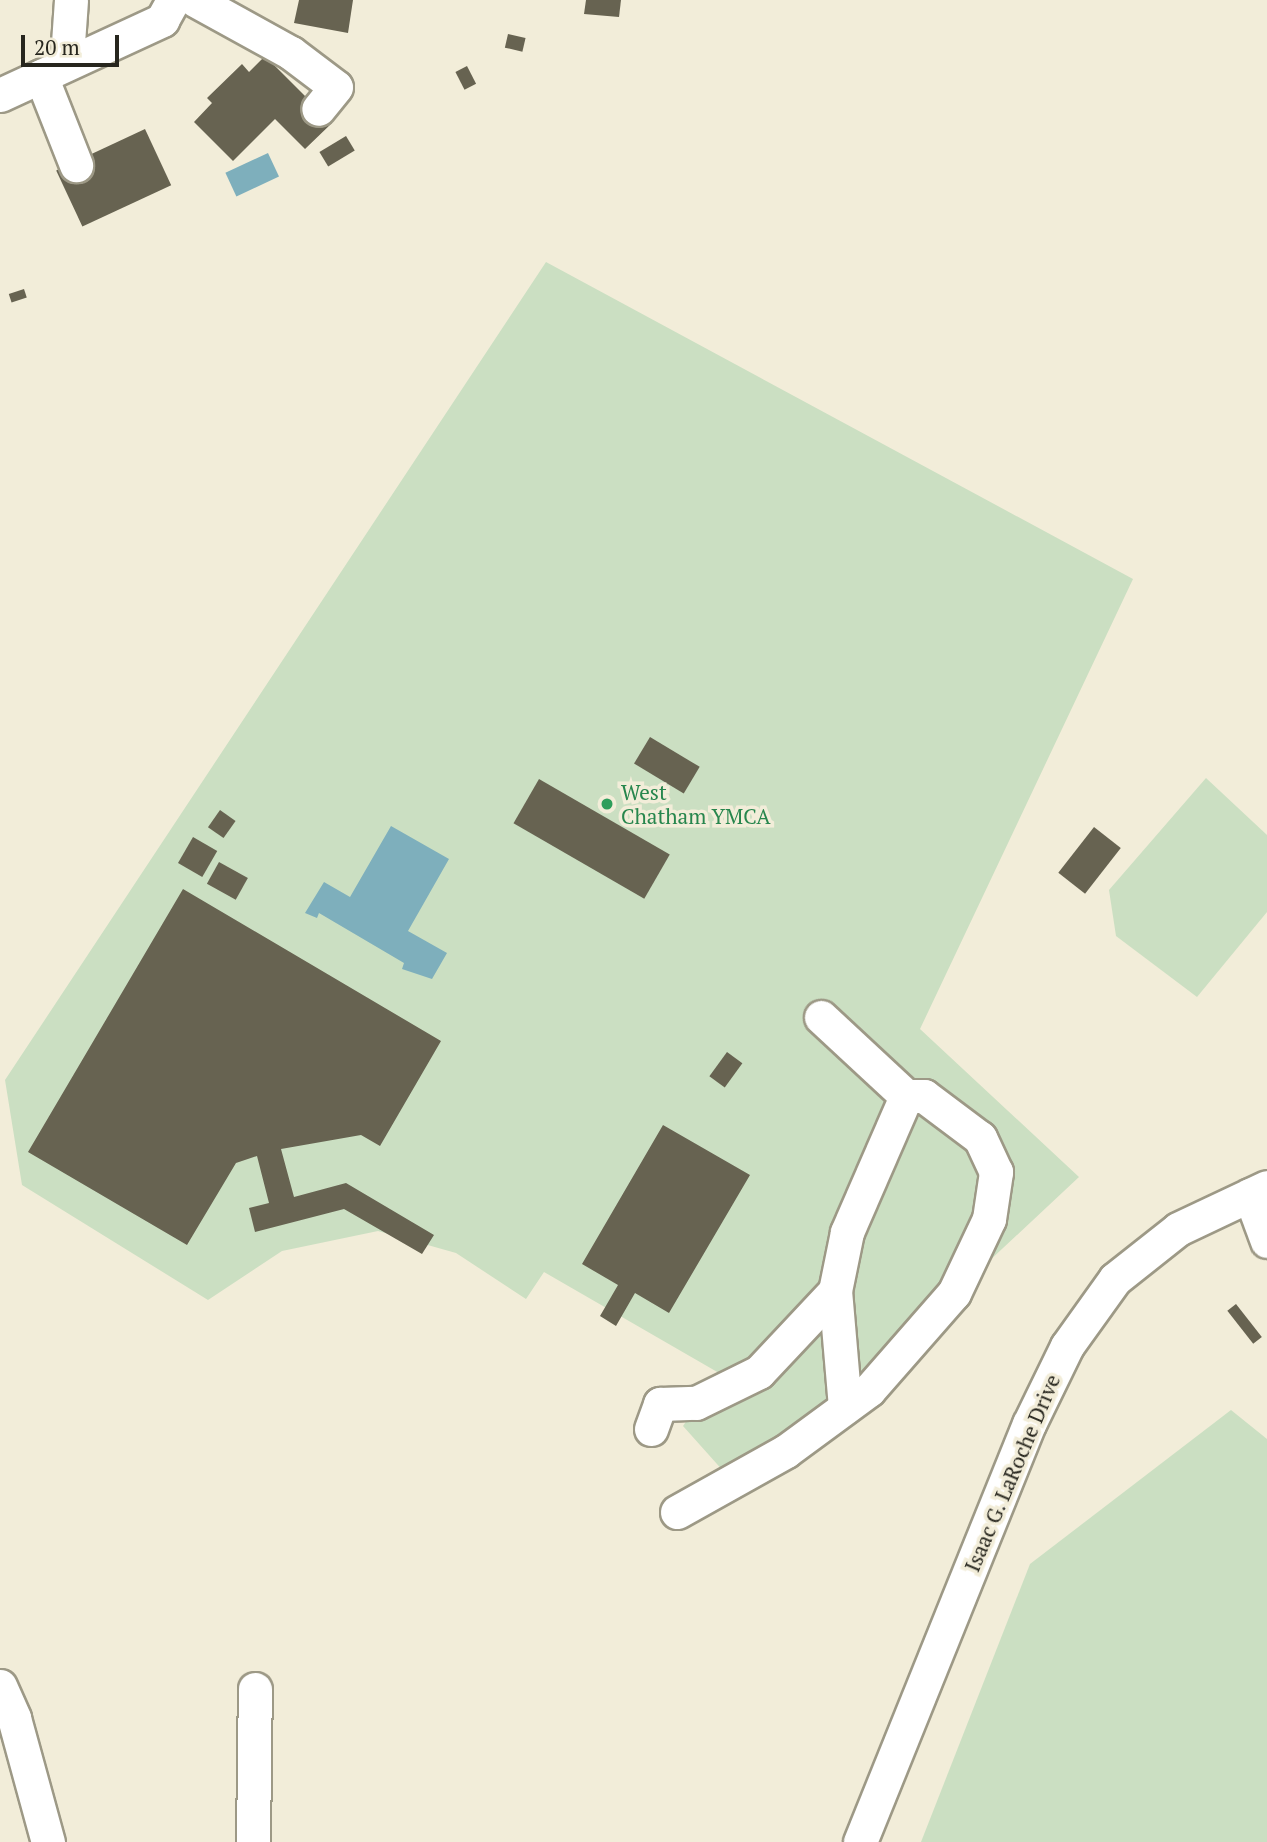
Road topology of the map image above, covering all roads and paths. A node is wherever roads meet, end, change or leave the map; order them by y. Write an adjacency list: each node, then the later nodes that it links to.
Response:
1 (71, 0): 4 (street)
2 (173, 0): 4 (street)
3 (195, 0): 7 (street)
4 (75, 60): 5 (street)
5 (41, 76): 6 (street); 8 (street)
6 (0, 94)
7 (318, 109)
8 (76, 165)
9 (821, 1017): 10 (street)
10 (906, 1096): 13 (street); 14 (street)
11 (1259, 1191): 12 (street); 21 (street, Isaac G. LaRoche Drive)
12 (1267, 1241)
13 (835, 1291): 14 (street); 15 (street)
14 (845, 1407): 16 (street)
15 (651, 1429)
16 (677, 1512)
17 (0, 1686): 19 (street)
18 (255, 1689): 20 (street)
19 (48, 1842)
20 (253, 1842)
21 (860, 1842)

